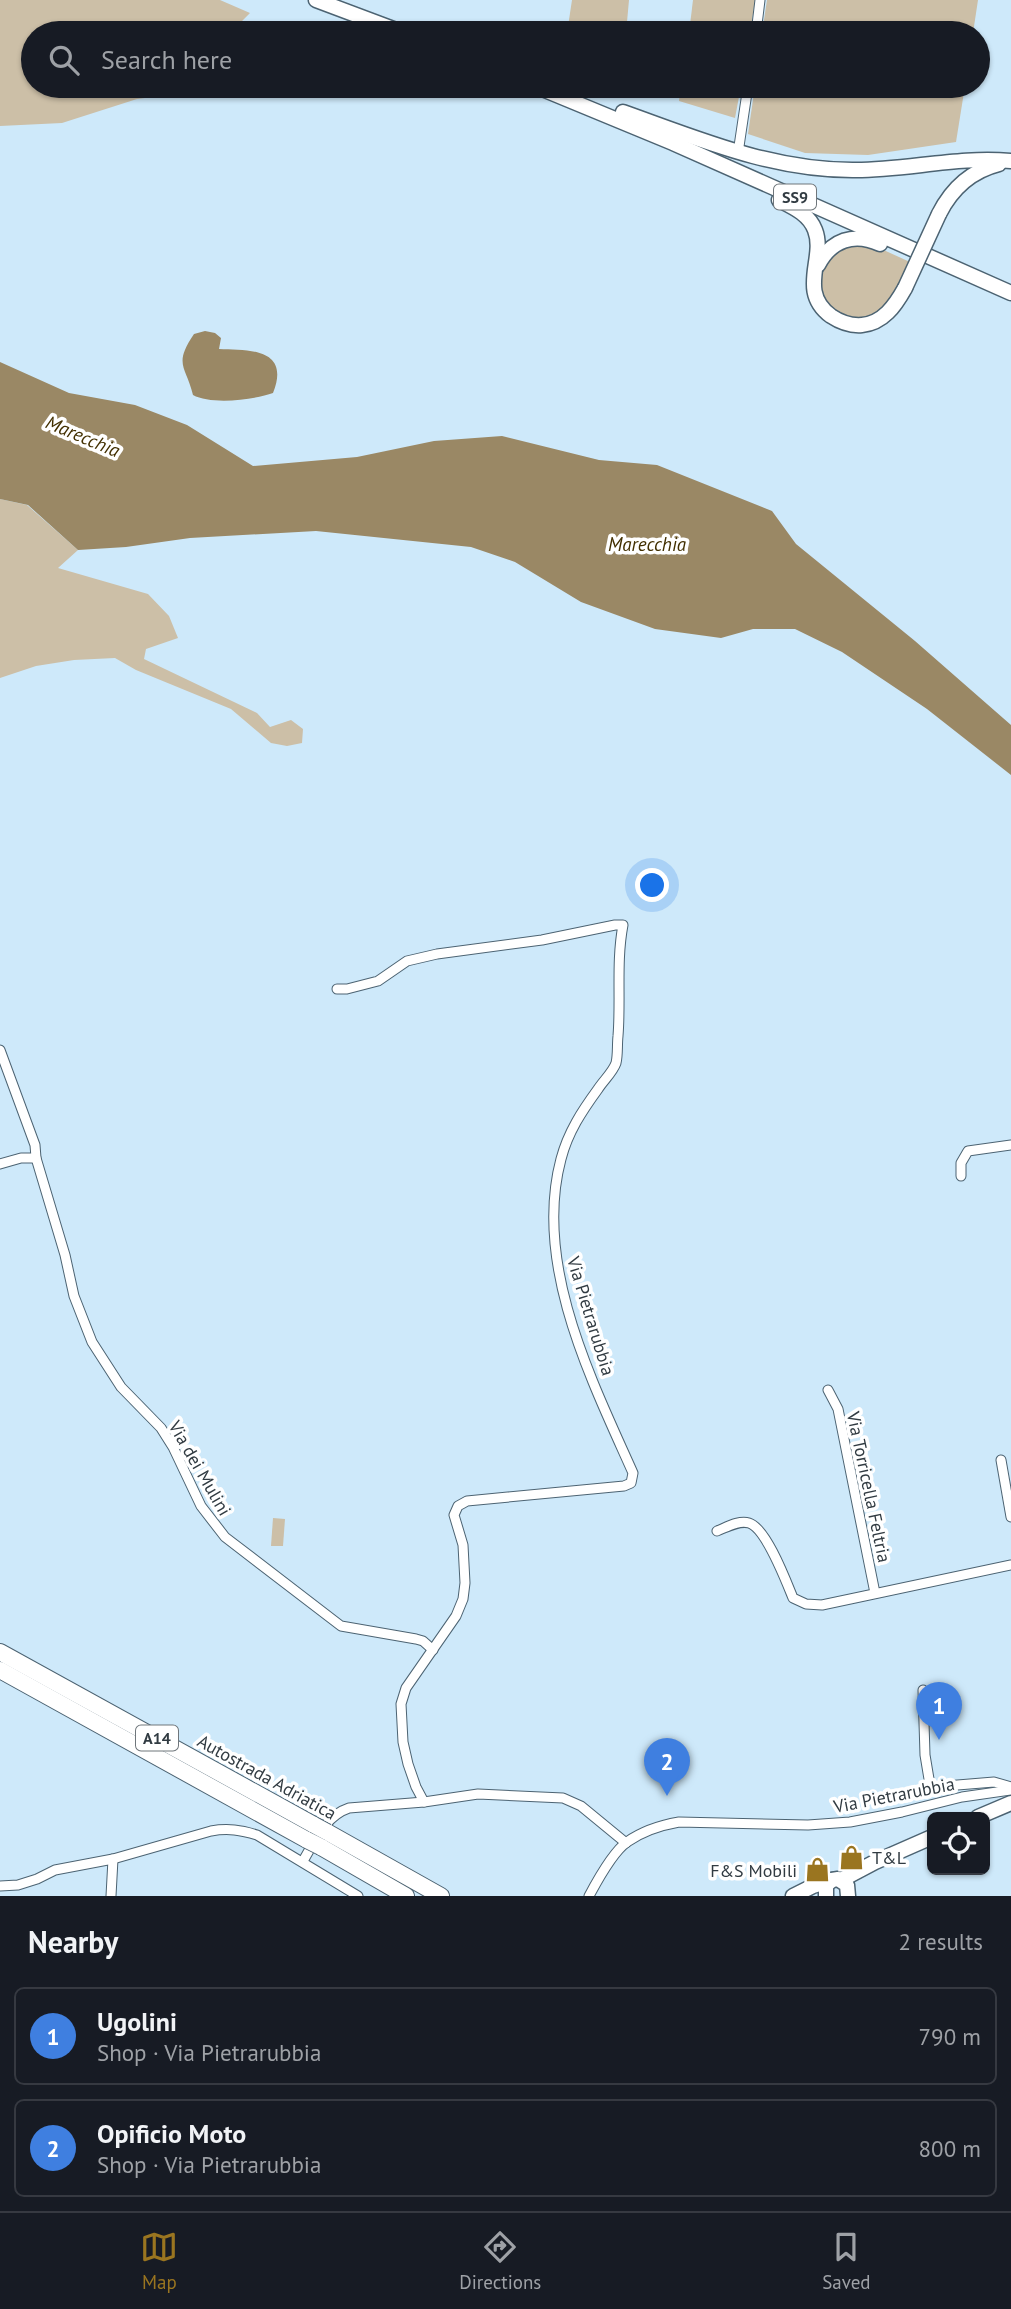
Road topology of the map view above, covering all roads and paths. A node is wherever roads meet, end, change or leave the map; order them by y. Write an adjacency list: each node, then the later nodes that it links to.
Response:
1 (316, 0): 3 (main road)
2 (760, 0): 4 (street)
3 (372, 21)
4 (757, 21)
5 (563, 98): 7 (main road, SS9); 8 (main road)
6 (746, 98): 8 (street)
7 (673, 143): 10 (main road); 11 (main road, SS9)
8 (738, 153): 9 (main road)
9 (1011, 162): 10 (main road, bridge)
10 (814, 272): 11 (main road)
11 (1008, 291)
12 (337, 989): 24 (street, Via Pietrarubbia)
13 (0, 1050): 15 (street, Via dei Mulini)
14 (1011, 1145): 17 (street)
15 (36, 1158): 16 (street); 24 (street, Via dei Mulini)
16 (0, 1164)
17 (961, 1176)
18 (828, 1390): 23 (street, Via Torricella Feltria)
19 (1001, 1460): 20 (street)
20 (1011, 1517)
21 (718, 1531): 23 (street)
22 (1011, 1565): 23 (street)
23 (875, 1593)
24 (433, 1650): 29 (street, Via Pietrarubbia)
25 (0, 1651): 32 (highway, Autostrada Adriatica / A14)
26 (0, 1670): 32 (highway, Autostrada Adriatica / A14)
27 (923, 1690): 28 (street, Via Pietrarubbia)
28 (1011, 1789): 34 (street, Via Pietrarubbia)
29 (424, 1802): 34 (street); 36 (street)
30 (1011, 1803): 31 (main road)
31 (990, 1812)
32 (317, 1836): 43 (highway, Autostrada Adriatica / A14); 44 (highway, Autostrada Adriatica / A14)
33 (927, 1839): 37 (main road)
34 (626, 1843): 45 (street)
35 (113, 1859): 36 (street); 39 (street); 41 (street)
36 (303, 1861): 42 (street)
37 (875, 1862): 38 (main road); 47 (main road)
38 (836, 1880): 40 (main road); 46 (main road); 47 (main road)
39 (0, 1886)
40 (796, 1895): 46 (main road)
41 (111, 1896)
42 (358, 1896)
43 (406, 1896)
44 (441, 1896)
45 (589, 1896)
46 (825, 1896)
47 (848, 1896)

